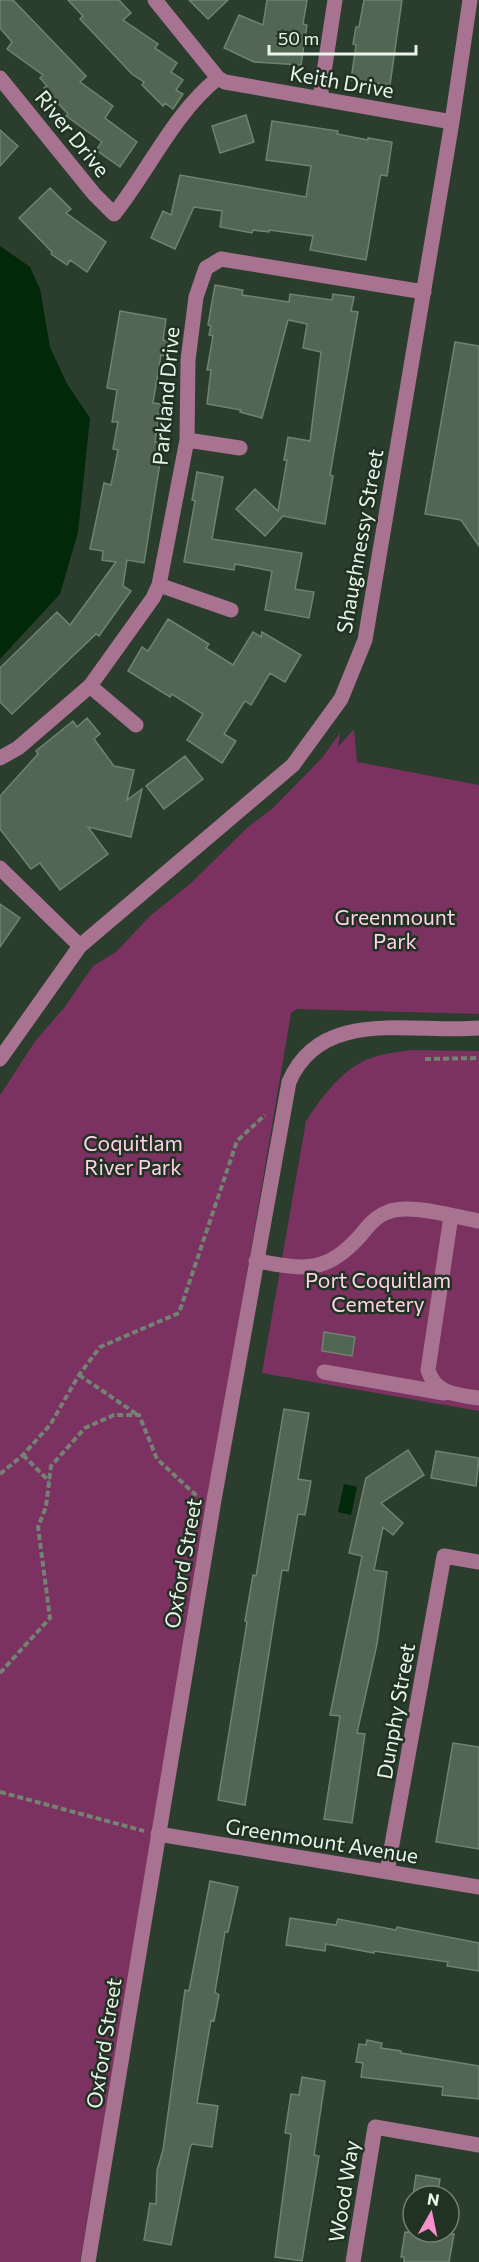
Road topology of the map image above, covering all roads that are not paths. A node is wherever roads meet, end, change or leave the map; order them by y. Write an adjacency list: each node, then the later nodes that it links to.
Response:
1 (156, 0): 5 (street)
2 (335, 0): 6 (street)
3 (470, 0): 7 (street, Shaughnessy Street)
4 (0, 78): 5 (street, River Drive)
5 (218, 78): 6 (street, Keith Drive)
6 (320, 98): 7 (street, Keith Drive)
7 (452, 122): 8 (street, Shaughnessy Street)
8 (424, 292): 9 (street, Parkland Drive); 17 (street, Shaughnessy Street)
9 (187, 440): 10 (street); 11 (street, Parkland Drive)
10 (240, 448)
11 (159, 585): 12 (street); 13 (street, Parkland Drive)
12 (231, 610)
13 (90, 686): 14 (street); 15 (street, Parkland Drive)
14 (136, 725)
15 (0, 758)
16 (0, 868): 17 (street)
17 (80, 946): 19 (street, Shaughnessy Street)
18 (479, 1028): 22 (street, Oxford Street)
19 (0, 1059)
20 (452, 1216): 21 (street); 22 (street); 24 (street)
21 (479, 1221)
22 (256, 1261): 27 (street, Oxford Street)
23 (324, 1372): 24 (street)
24 (456, 1395): 25 (street)
25 (479, 1398)
26 (479, 1562): 28 (street, Dunphy Street)
27 (158, 1834): 28 (street, Greenmount Avenue); 31 (street, Oxford Street)
28 (387, 1872): 29 (street, Greenmount Avenue)
29 (479, 1887)
30 (479, 2145): 32 (street, Wood Way)
31 (88, 2262)
32 (353, 2262)

